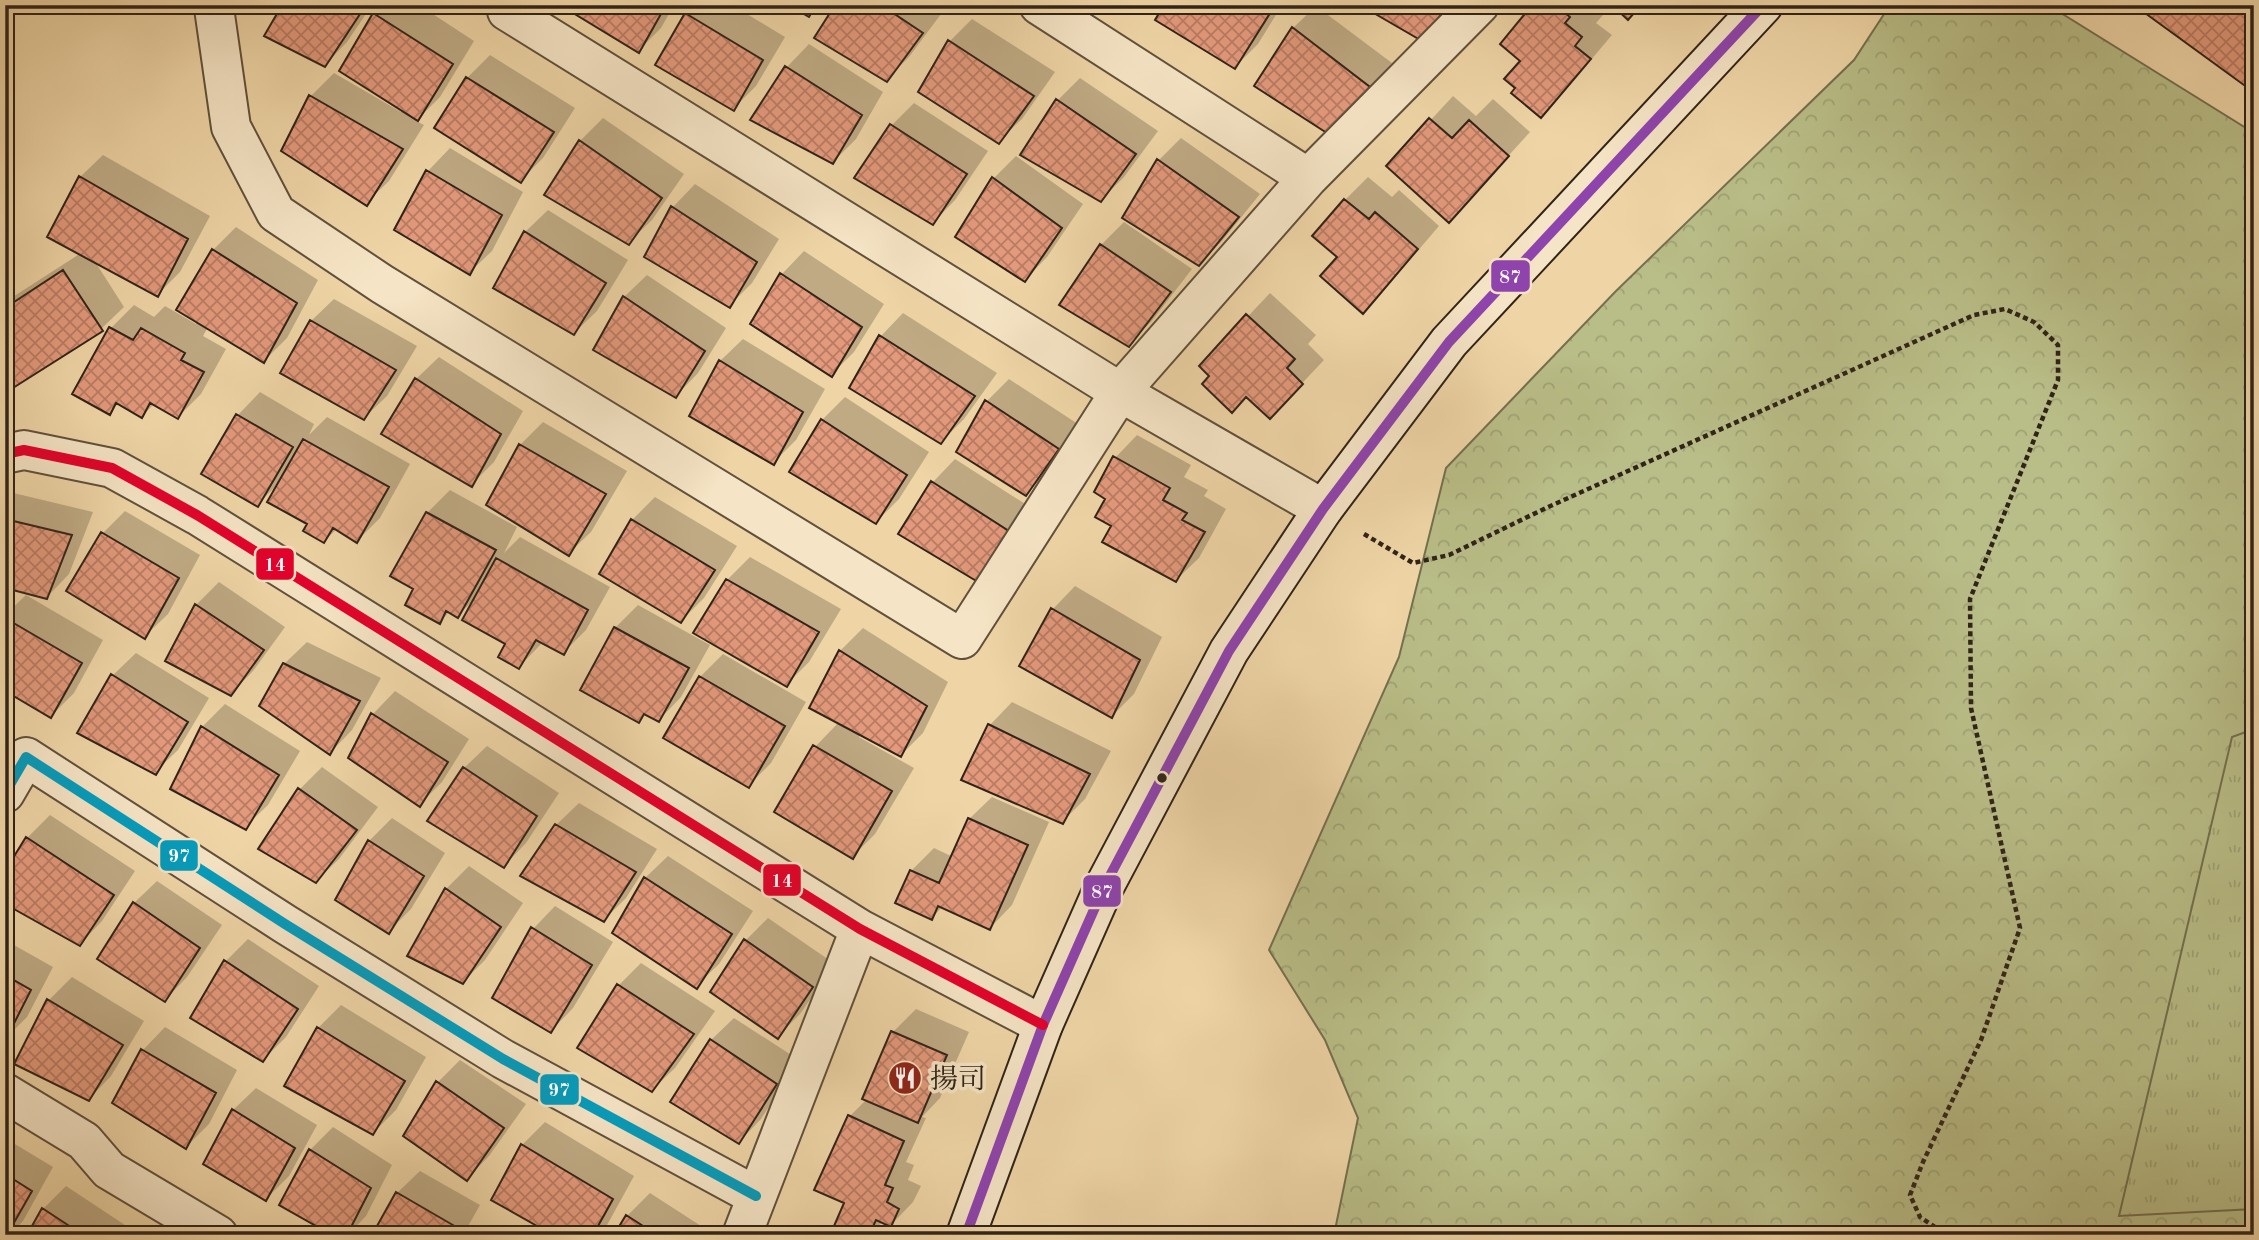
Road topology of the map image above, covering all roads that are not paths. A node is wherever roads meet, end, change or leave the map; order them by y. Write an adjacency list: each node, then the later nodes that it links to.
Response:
1 (216, 5): 7 (street)
2 (510, 5): 7 (street)
3 (1039, 5): 6 (street)
4 (1479, 5): 6 (street)
5 (1763, 5): 9 (street)
6 (1308, 178): 7 (street)
7 (1120, 392): 9 (street)
8 (5, 454): 11 (street)
9 (1323, 509): 12 (street)
10 (5, 793): 14 (street)
11 (860, 929): 12 (street); 14 (street)
12 (1043, 1025): 17 (street)
13 (5, 1093): 15 (street)
14 (756, 1196): 16 (street)
15 (218, 1235)
16 (742, 1235)
17 (966, 1235)

